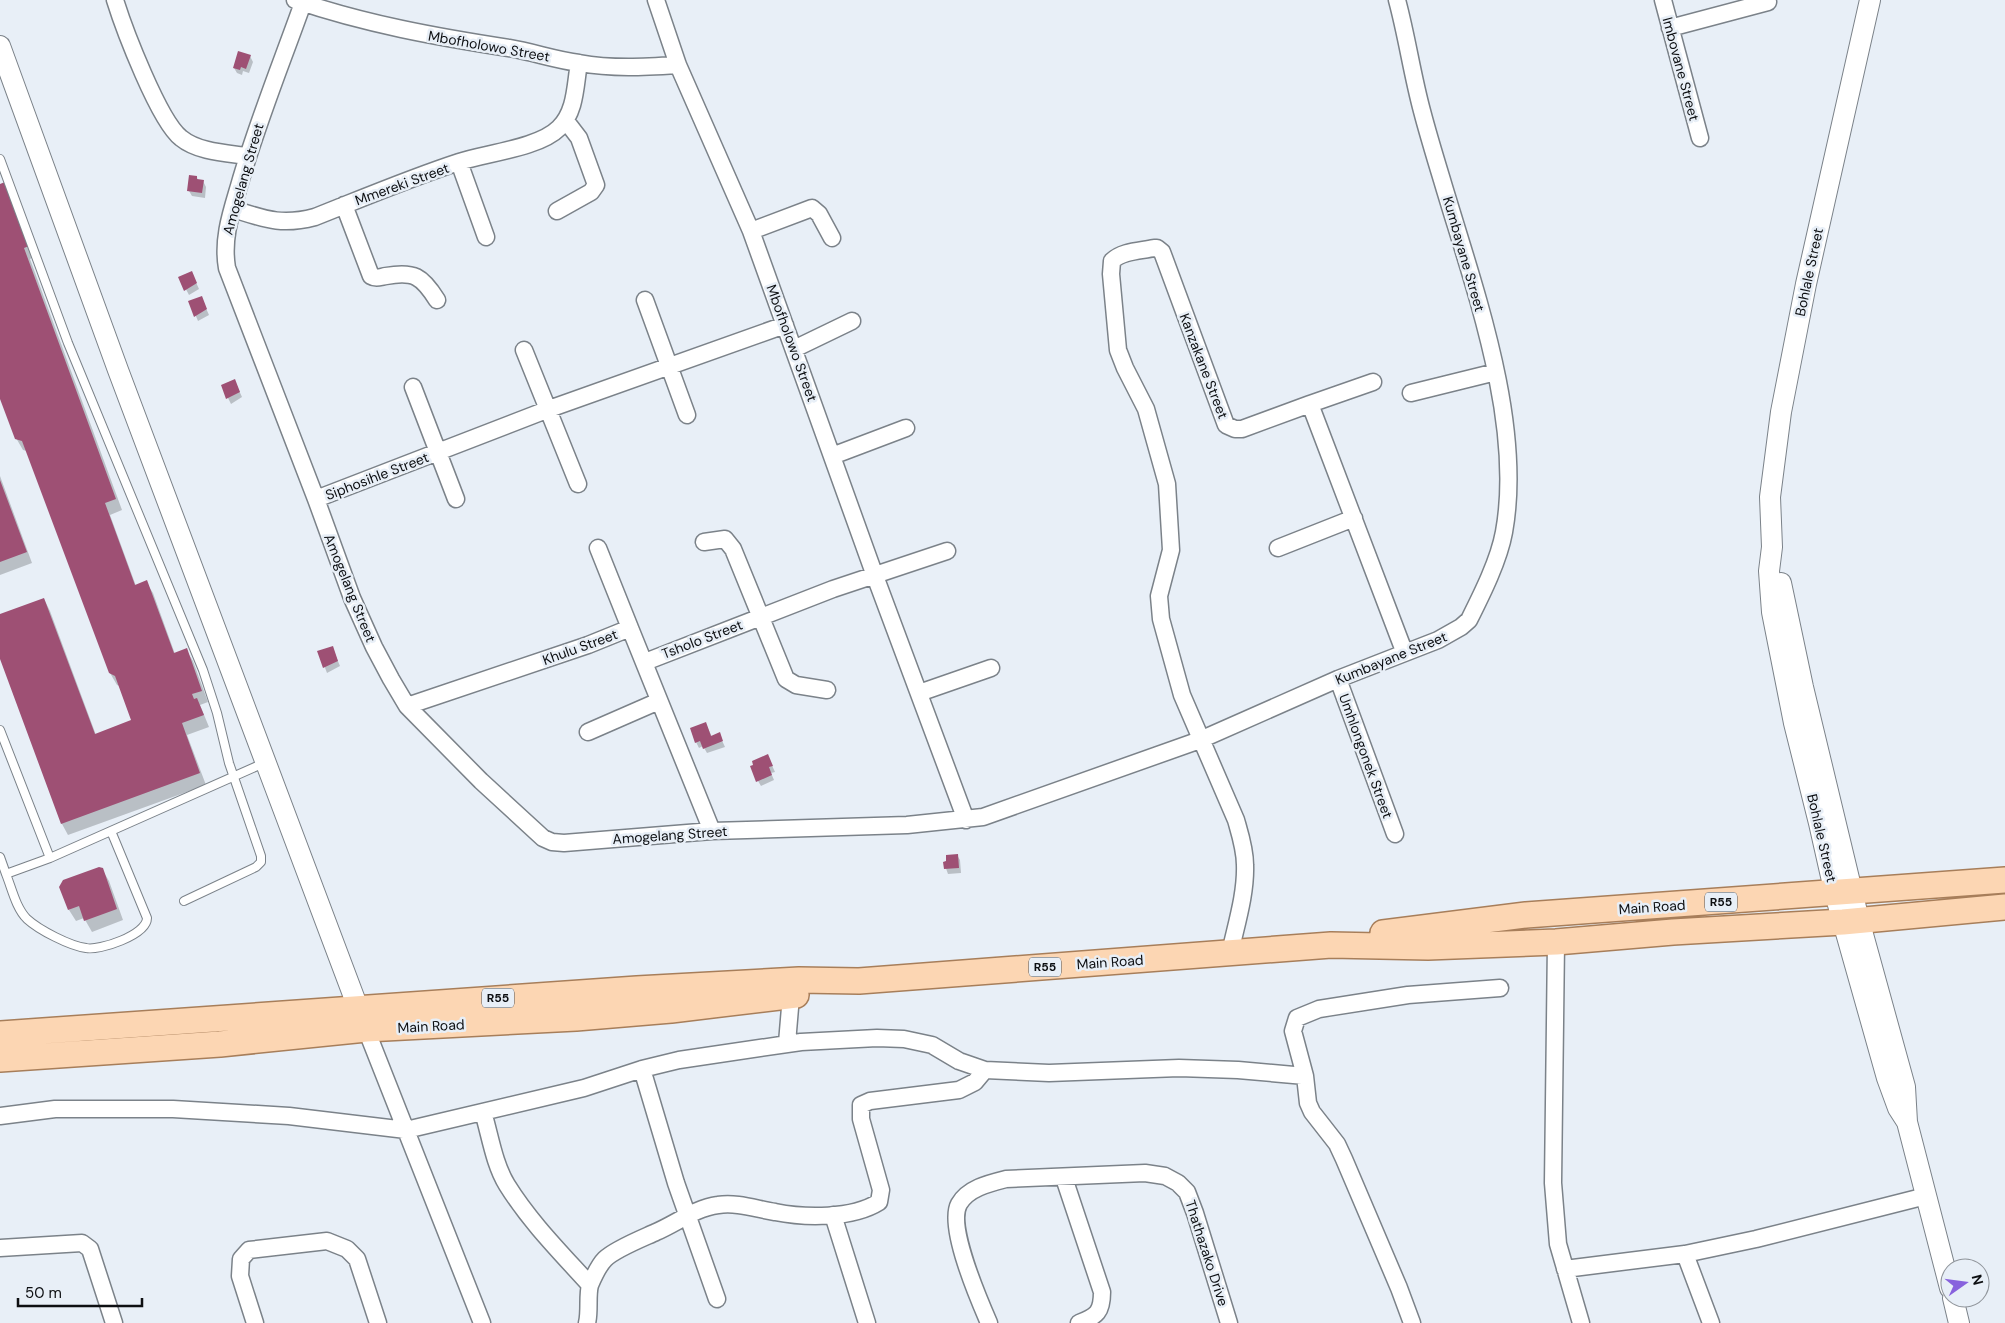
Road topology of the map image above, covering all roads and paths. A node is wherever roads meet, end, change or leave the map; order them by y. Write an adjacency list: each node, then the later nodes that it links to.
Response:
1 (115, 0): 14 (street)
2 (656, 0): 11 (street, Mbofholowo Street)
3 (1397, 0): 30 (street, Kumbayane Street)
4 (1663, 0): 8 (street, Imbovane Street)
5 (1870, 0): 73 (street, Bohlale Street)
6 (300, 1): 10 (street, Mbofholowo Street); 14 (street, Amogelang Street)
7 (1768, 2): 8 (street)
8 (1670, 28): 13 (street, Imbovane Street)
9 (0, 46): 62 (street)
10 (578, 63): 11 (street, Mbofholowo Street); 12 (street)
11 (678, 65): 20 (street, Mbofholowo Street)
12 (566, 121): 16 (street, Mmereki Street); 19 (street)
13 (1700, 138)
14 (247, 156): 18 (street, Amogelang Street)
15 (0, 159): 63 (lane)
16 (459, 162): 17 (street, Mmereki Street); 21 (street, Mmereki Street)
17 (344, 205): 18 (street, Mmereki Street); 23 (street, Mmereki Street)
18 (233, 209): 41 (street, Amogelang Street)
19 (557, 211)
20 (751, 231): 22 (street); 26 (street, Mbofholowo Street)
21 (486, 237)
22 (832, 238)
23 (437, 300)
24 (645, 300): 29 (street)
25 (852, 321): 27 (street)
26 (785, 324): 27 (street, Mbofholowo Street); 29 (street, Siphosihle Street)
27 (794, 349): 39 (street, Mbofholowo Street)
28 (524, 350): 35 (street)
29 (669, 366): 35 (street, Siphosihle Street); 36 (street)
30 (1496, 372): 33 (street); 51 (street, Kumbayane Street)
31 (1373, 382): 34 (street, Kanzakane Street)
32 (413, 387): 38 (street, Siphosihle Street)
33 (1411, 393)
34 (1310, 404): 43 (street); 61 (street, Kanzakane Street)
35 (549, 409): 38 (street, Siphosihle Street); 40 (street)
36 (687, 415)
37 (906, 428): 39 (street)
38 (438, 452): 41 (street, Siphosihle Street); 42 (street, Siphosihle Street)
39 (832, 456): 48 (street, Mbofholowo Street)
40 (578, 484)
41 (316, 499): 58 (street, Amogelang Street)
42 (456, 499)
43 (1354, 518): 46 (street); 51 (street)
44 (704, 542): 49 (street, Tsholo Street)
45 (598, 548): 50 (street)
46 (1278, 548)
47 (947, 551): 48 (street)
48 (875, 576): 49 (street, Tsholo Street); 56 (street, Mbofholowo Street)
49 (760, 617): 52 (street, Tsholo Street); 55 (street, Tsholo Street)
50 (630, 628): 52 (street, Khulu Street); 58 (street, Khulu Street)
51 (1404, 651): 54 (street, Kumbayane Street)
52 (645, 662): 57 (street, Khulu Street)
53 (991, 668): 56 (street)
54 (1338, 679): 61 (street, Kumbayane Street); 68 (street, Umhlongonek Street)
55 (827, 690)
56 (919, 693): 65 (street, Mbofholowo Street)
57 (660, 701): 60 (street); 67 (street, Khulu Street)
58 (407, 706): 67 (street, Amogelang Street)
59 (0, 730): 70 (lane)
60 (588, 732)
61 (1200, 740): 64 (street, Kumbayane Street); 79 (street)
62 (266, 762): 63 (lane); 83 (street)
63 (234, 777): 66 (lane); 74 (lane)
64 (1021, 804): 65 (street, Amogelang Street)
65 (966, 820): 67 (street, Amogelang Street)
66 (111, 830): 70 (lane); 71 (lane)
67 (712, 831)
68 (1395, 834)
69 (0, 857): 71 (lane)
70 (50, 858): 71 (lane)
71 (6, 874)
72 (2005, 880): 73 (main road, Main Road / R55)
73 (1844, 893): 76 (street, Bohlale Street); 78 (main road, Main Road / R55)
74 (184, 901)
75 (2005, 907): 76 (main road, Main Road / R55)
76 (1851, 921): 77 (main road, Main Road / R55); 94 (street, Bohlale Street)
77 (1556, 942): 78 (main road, Main Road / R55); 100 (street)
78 (1331, 945): 79 (main road, Main Road / R55)
79 (1230, 953): 80 (main road, Main Road / R55)
80 (859, 980): 82 (main road, Main Road / R55); 83 (main road, Main Road / R55)
81 (1500, 988): 89 (street)
82 (790, 996): 83 (main road, Main Road / R55); 85 (street)
83 (362, 1019): 84 (main road, Main Road / R55); 86 (main road, Main Road / R55); 92 (street)
84 (0, 1034)
85 (786, 1044): 87 (street); 88 (street)
86 (0, 1059)
87 (642, 1069): 90 (street); 96 (street)
88 (986, 1070): 89 (street); 95 (street)
89 (1305, 1076): 113 (street)
90 (483, 1112): 92 (street); 101 (street)
91 (0, 1116): 92 (street)
92 (406, 1130): 107 (street)
93 (1064, 1178): 110 (street, Thathazako Drive); 111 (street); 112 (street, Thathazako Drive)
94 (1926, 1196): 98 (street); 99 (street, Bohlale Street)
95 (833, 1215): 96 (street); 109 (street)
96 (687, 1216): 101 (street); 102 (street)
97 (0, 1248): 104 (street)
98 (1685, 1254): 100 (street); 115 (street)
99 (1942, 1258)
100 (1565, 1270): 114 (street)
101 (590, 1285): 108 (street)
102 (717, 1299)
103 (1955, 1308): 116 (street)
104 (114, 1323)
105 (255, 1323): 106 (street)
106 (378, 1323)
107 (482, 1323)
108 (587, 1323)
109 (867, 1323)
110 (989, 1323)
111 (1079, 1323)
112 (1229, 1323)
113 (1412, 1323)
114 (1581, 1323)
115 (1711, 1323)
116 (1959, 1323)

